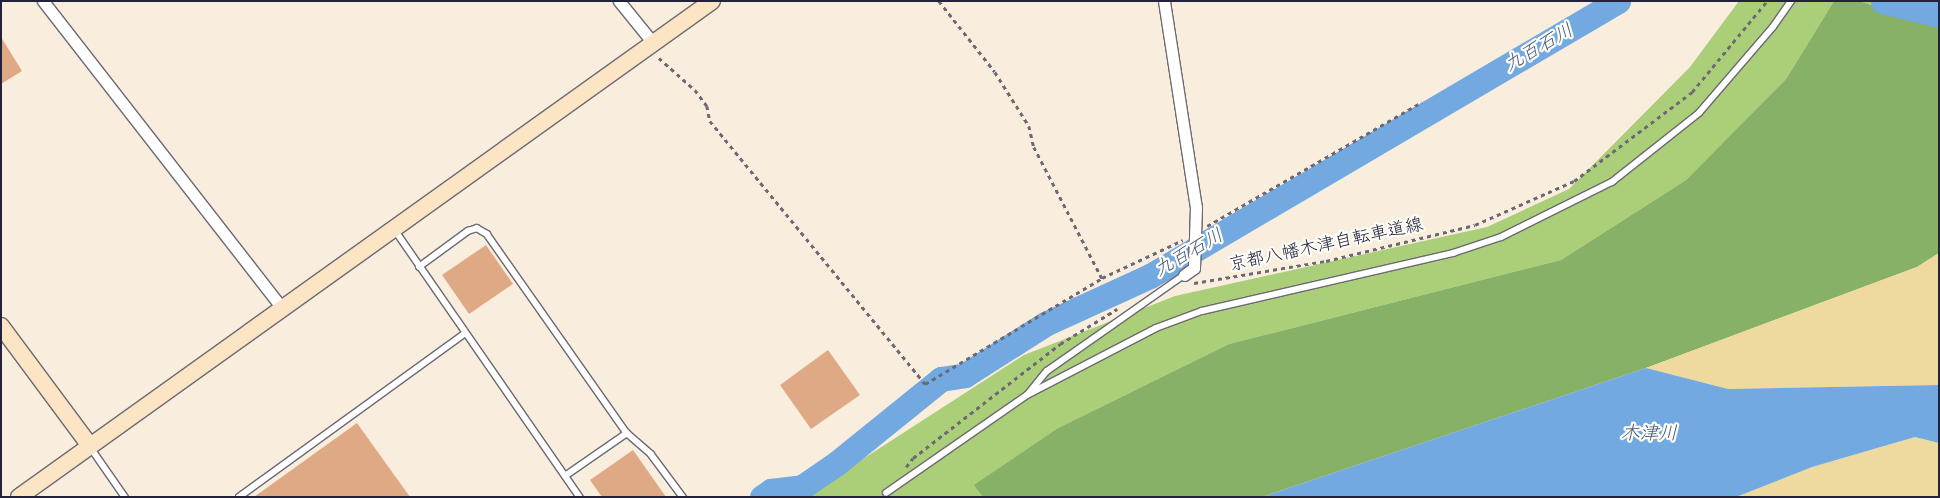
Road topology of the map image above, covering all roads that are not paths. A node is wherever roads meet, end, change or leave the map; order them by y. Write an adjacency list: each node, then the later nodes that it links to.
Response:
1 (43, 1): 10 (street)
2 (619, 1): 6 (street)
3 (712, 1): 6 (street)
4 (1164, 1): 9 (street)
5 (1791, 1): 13 (lane)
6 (654, 44): 7 (street)
7 (394, 229): 8 (lane); 10 (street)
8 (420, 267): 12 (lane); 14 (lane)
9 (1184, 275): 13 (lane)
10 (283, 309): 15 (street)
11 (1, 326): 15 (street)
12 (464, 334): 16 (lane); 20 (lane)
13 (1027, 395): 17 (lane)
14 (626, 433): 16 (lane); 22 (lane)
15 (90, 446): 18 (street); 19 (lane)
16 (565, 476): 21 (lane)
17 (886, 493)
18 (19, 497)
19 (125, 497)
20 (239, 497)
21 (580, 497)
22 (682, 497)

